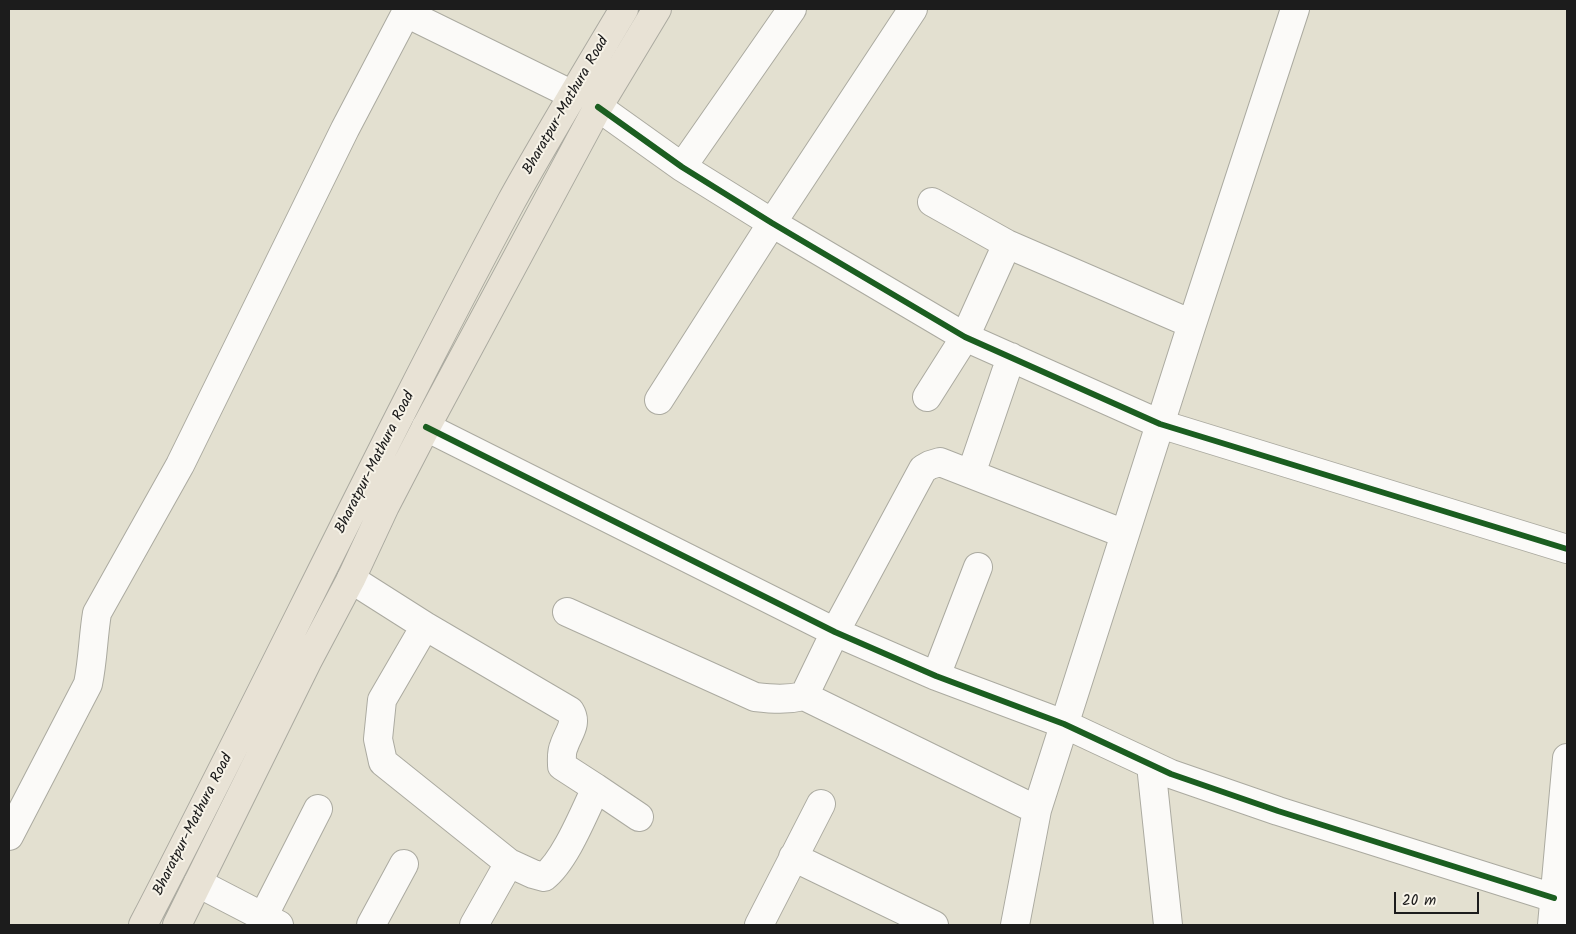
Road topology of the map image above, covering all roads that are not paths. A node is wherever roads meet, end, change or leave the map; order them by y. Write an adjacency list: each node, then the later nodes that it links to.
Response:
1 (624, 9): 7 (highway, Bharatpur-Mathura Road)
2 (657, 9): 8 (highway, Bharatpur-Mathura Road)
3 (792, 9): 9 (street)
4 (913, 9): 13 (street)
5 (1296, 9): 15 (street)
6 (407, 11): 7 (street); 42 (street)
7 (573, 95): 10 (highway, Bharatpur-Mathura Road)
8 (598, 107): 9 (street); 12 (highway, Bharatpur-Mathura Road)
9 (682, 166): 13 (street)
10 (512, 200): 12 (highway); 30 (highway, Bharatpur-Mathura Road)
11 (932, 202): 14 (street)
12 (539, 217): 21 (highway, Bharatpur-Mathura Road)
13 (772, 223): 16 (street); 19 (street)
14 (1007, 244): 15 (street); 16 (street)
15 (1192, 324): 20 (street)
16 (965, 337): 17 (street); 18 (street)
17 (1011, 357): 20 (street); 22 (street)
18 (927, 397)
19 (659, 400)
20 (1160, 424): 23 (street); 24 (street)
21 (426, 427): 26 (highway, Bharatpur-Mathura Road); 29 (street)
22 (971, 474): 23 (street); 29 (street)
23 (1125, 534): 34 (street)
24 (1567, 548)
25 (978, 567): 32 (street)
26 (351, 579): 28 (street); 31 (highway, Bharatpur-Mathura Road)
27 (567, 612): 33 (street)
28 (425, 626): 37 (street); 44 (street)
29 (835, 632): 32 (street); 33 (street)
30 (290, 635): 31 (highway); 49 (highway, Bharatpur-Mathura Road)
31 (315, 647): 46 (highway, Bharatpur-Mathura Road)
32 (936, 676): 34 (street)
33 (804, 696): 40 (street)
34 (1064, 724): 36 (street); 40 (street)
35 (1567, 758): 47 (street)
36 (1152, 765): 47 (street); 56 (street)
37 (596, 788): 41 (street); 44 (street)
38 (821, 804): 43 (street)
39 (318, 809): 48 (street)
40 (1037, 810): 55 (street)
41 (639, 817)
42 (9, 836)
43 (793, 857): 53 (street); 54 (street)
44 (509, 863): 52 (street)
45 (404, 864): 51 (street)
46 (198, 883): 48 (street); 50 (highway, Bharatpur-Mathura Road)
47 (1554, 898): 57 (street)
48 (272, 921)
49 (143, 925)
50 (177, 925)
51 (371, 925)
52 (474, 925)
53 (759, 925)
54 (934, 925)
55 (1015, 925)
56 (1168, 925)
57 (1552, 925)

